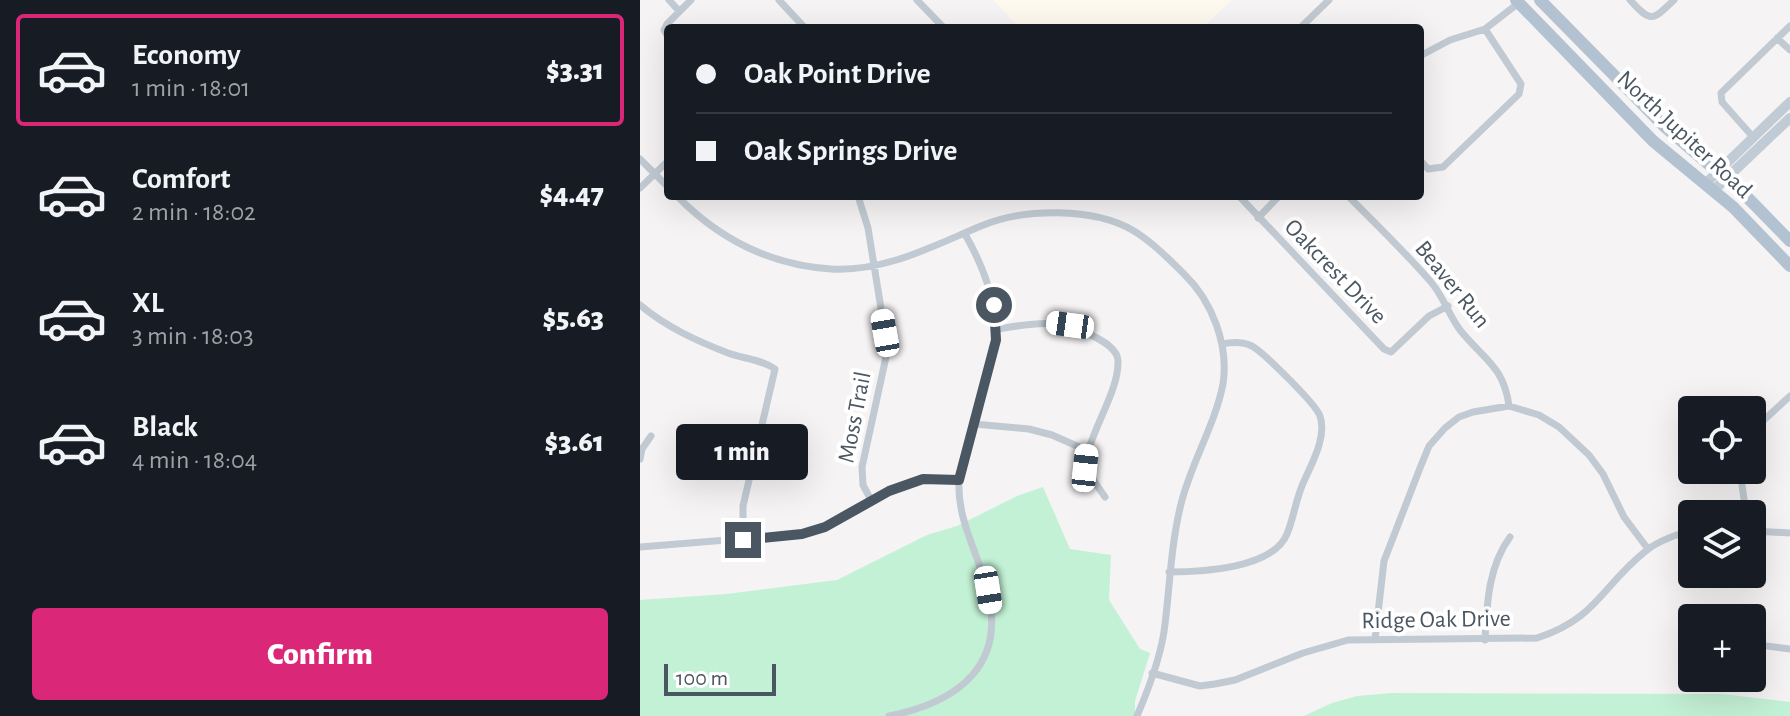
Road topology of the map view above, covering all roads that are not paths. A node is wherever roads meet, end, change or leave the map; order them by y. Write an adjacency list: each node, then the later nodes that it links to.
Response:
1 (669, 0): 10 (street)
2 (691, 0): 10 (street)
3 (779, 0): 12 (street)
4 (917, 0): 13 (street)
5 (1329, 0): 14 (street)
6 (1540, 0): 27 (main road, North Jupiter Road)
7 (1630, 0): 8 (street)
8 (1674, 0)
9 (1519, 1): 16 (street); 30 (main road, North Jupiter Road)
10 (679, 11): 11 (street)
11 (672, 24)
12 (801, 24)
13 (940, 24)
14 (1304, 24)
15 (1790, 26): 17 (street)
16 (1485, 29): 19 (street); 24 (street)
17 (1777, 38): 18 (street); 22 (street)
18 (1790, 50)
19 (1424, 54)
20 (1790, 102): 22 (street)
21 (1790, 118): 27 (street)
22 (1753, 137): 27 (street)
23 (640, 159): 26 (street)
24 (1424, 164)
25 (664, 165): 26 (street)
26 (655, 174): 28 (street); 29 (street)
27 (1721, 175): 30 (street); 38 (main road, North Jupiter Road)
28 (664, 183)
29 (640, 188)
30 (1709, 188): 39 (main road, North Jupiter Road)
31 (681, 200): 40 (street)
32 (859, 200): 40 (street, Moss Trail)
33 (1242, 200): 36 (street, Oakcrest Drive)
34 (1275, 200): 36 (street)
35 (1352, 200): 42 (street, Beaver Run)
36 (1258, 218): 42 (street, Oakcrest Drive)
37 (965, 234): 40 (street); 43 (street); 44 (street)
38 (1790, 241)
39 (1788, 260)
40 (874, 267): 54 (street, Moss Trail)
41 (640, 305): 59 (street)
42 (1448, 306): 46 (street, Beaver Run)
43 (997, 329): 48 (street); 50 (street)
44 (1222, 344): 62 (street); 62 (street)
45 (1790, 396): 47 (street)
46 (1509, 406): 61 (street); 63 (street)
47 (1766, 418)
48 (974, 424): 50 (street); 52 (street)
49 (651, 436): 51 (street)
50 (1086, 450): 53 (street)
51 (640, 459)
52 (959, 480): 54 (street); 68 (street)
53 (1105, 497)
54 (872, 502): 59 (street)
55 (1766, 532): 56 (street)
56 (1790, 533)
57 (1678, 535): 61 (street, Ridge Oak Drive)
58 (1510, 537): 64 (street)
59 (743, 540): 60 (street)
60 (640, 547)
61 (1648, 549): 64 (street, Ridge Oak Drive)
62 (1169, 572): 67 (street)
63 (1375, 639): 64 (street, Ridge Oak Drive); 67 (street, Ridge Oak Drive)
64 (1485, 640)
65 (1766, 646): 66 (street)
66 (1790, 649)
67 (1152, 673): 69 (street)
68 (889, 716)
69 (1137, 716)

